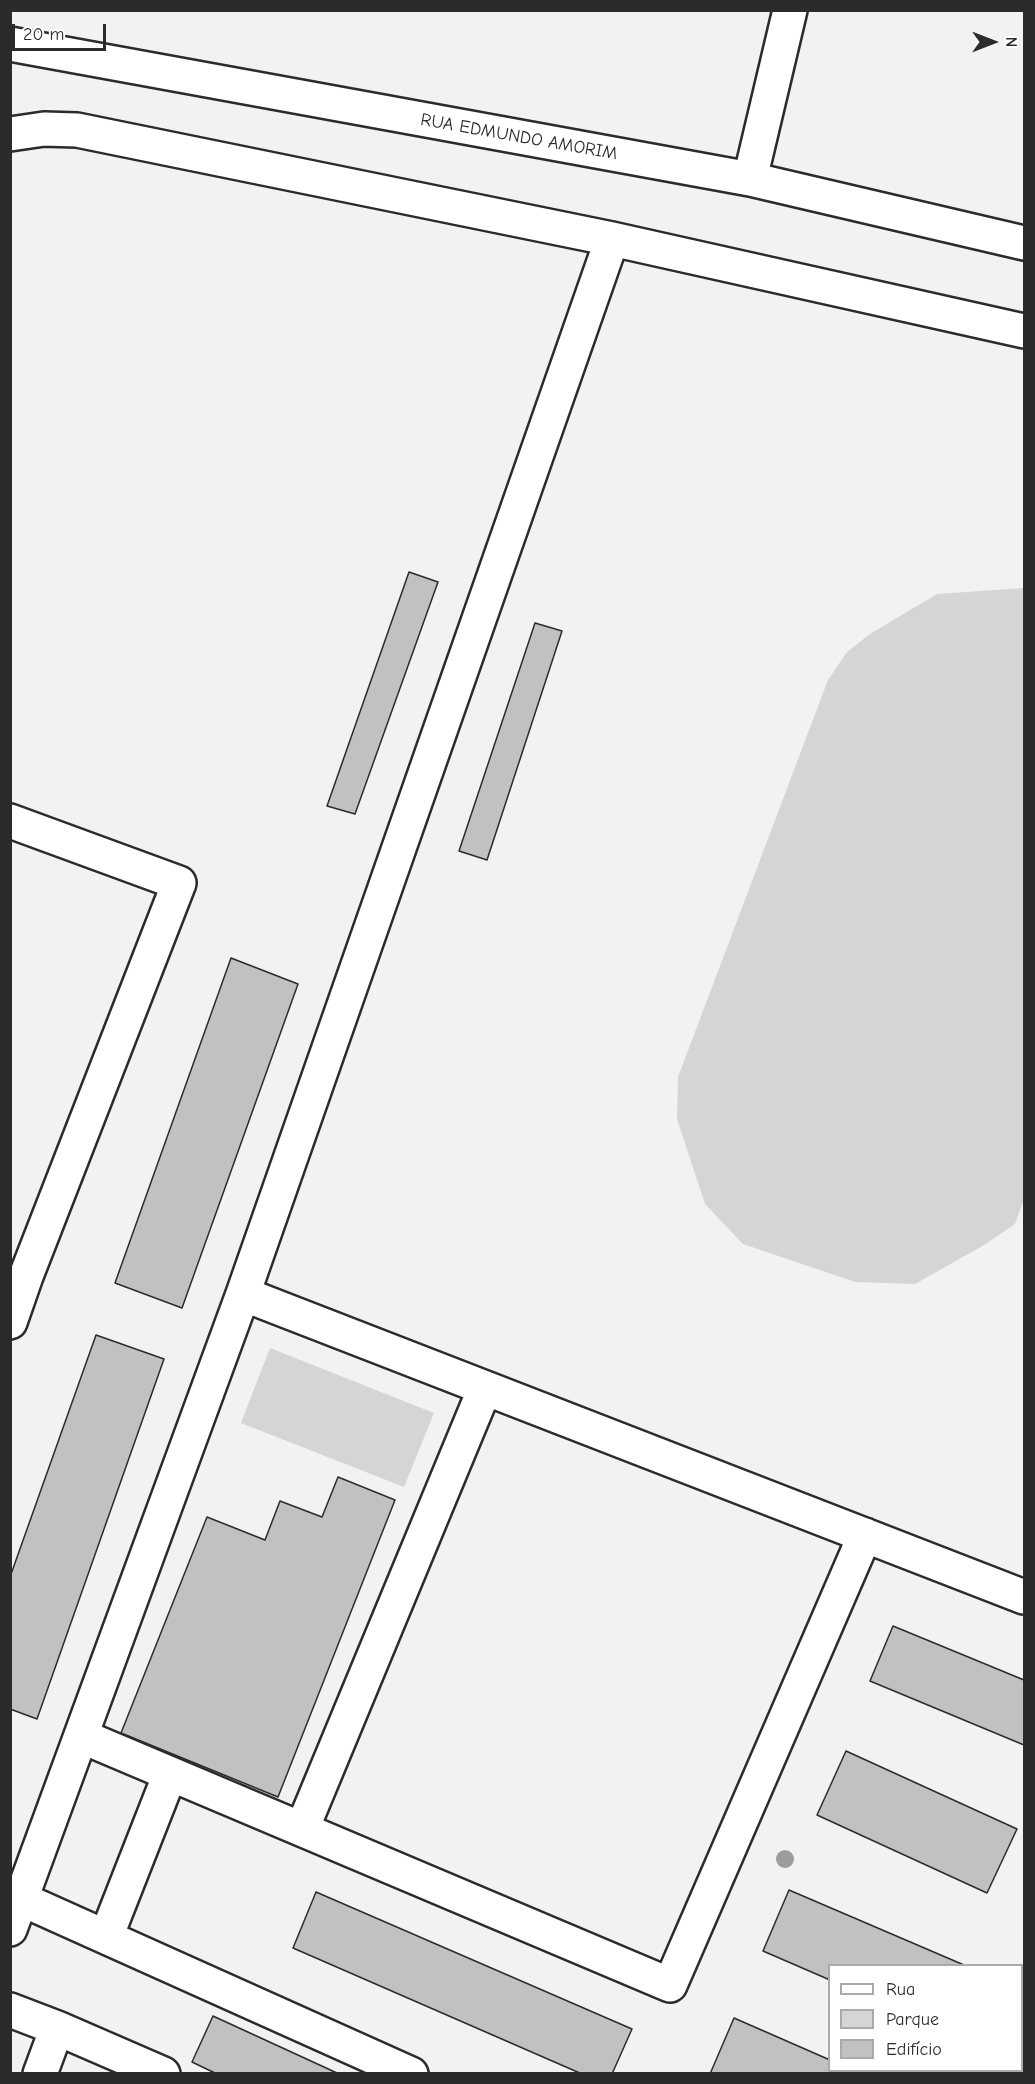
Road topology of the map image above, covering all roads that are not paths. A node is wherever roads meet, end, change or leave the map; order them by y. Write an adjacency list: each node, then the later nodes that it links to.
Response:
1 (790, 10): 4 (street)
2 (10, 44): 4 (street, RUA EDMUNDO AMORIM)
3 (10, 134): 5 (street)
4 (750, 179): 6 (street, RUA EDMUNDO AMORIM)
5 (612, 239): 7 (street); 10 (street)
6 (1024, 243)
7 (1024, 331)
8 (10, 821): 9 (street)
9 (18, 1273): 11 (street)
10 (243, 1294): 12 (street); 15 (street)
11 (10, 1322)
12 (485, 1388): 13 (street); 17 (street)
13 (865, 1535): 14 (street); 17 (street)
14 (1024, 1597)
15 (81, 1736): 16 (street); 18 (street)
16 (170, 1774): 17 (street); 19 (street)
17 (302, 1829)
18 (14, 1907): 19 (street)
19 (106, 1937): 24 (street)
20 (10, 2010): 21 (street)
21 (57, 2028): 22 (street); 23 (street)
22 (40, 2073)
23 (163, 2073)
24 (411, 2073)

